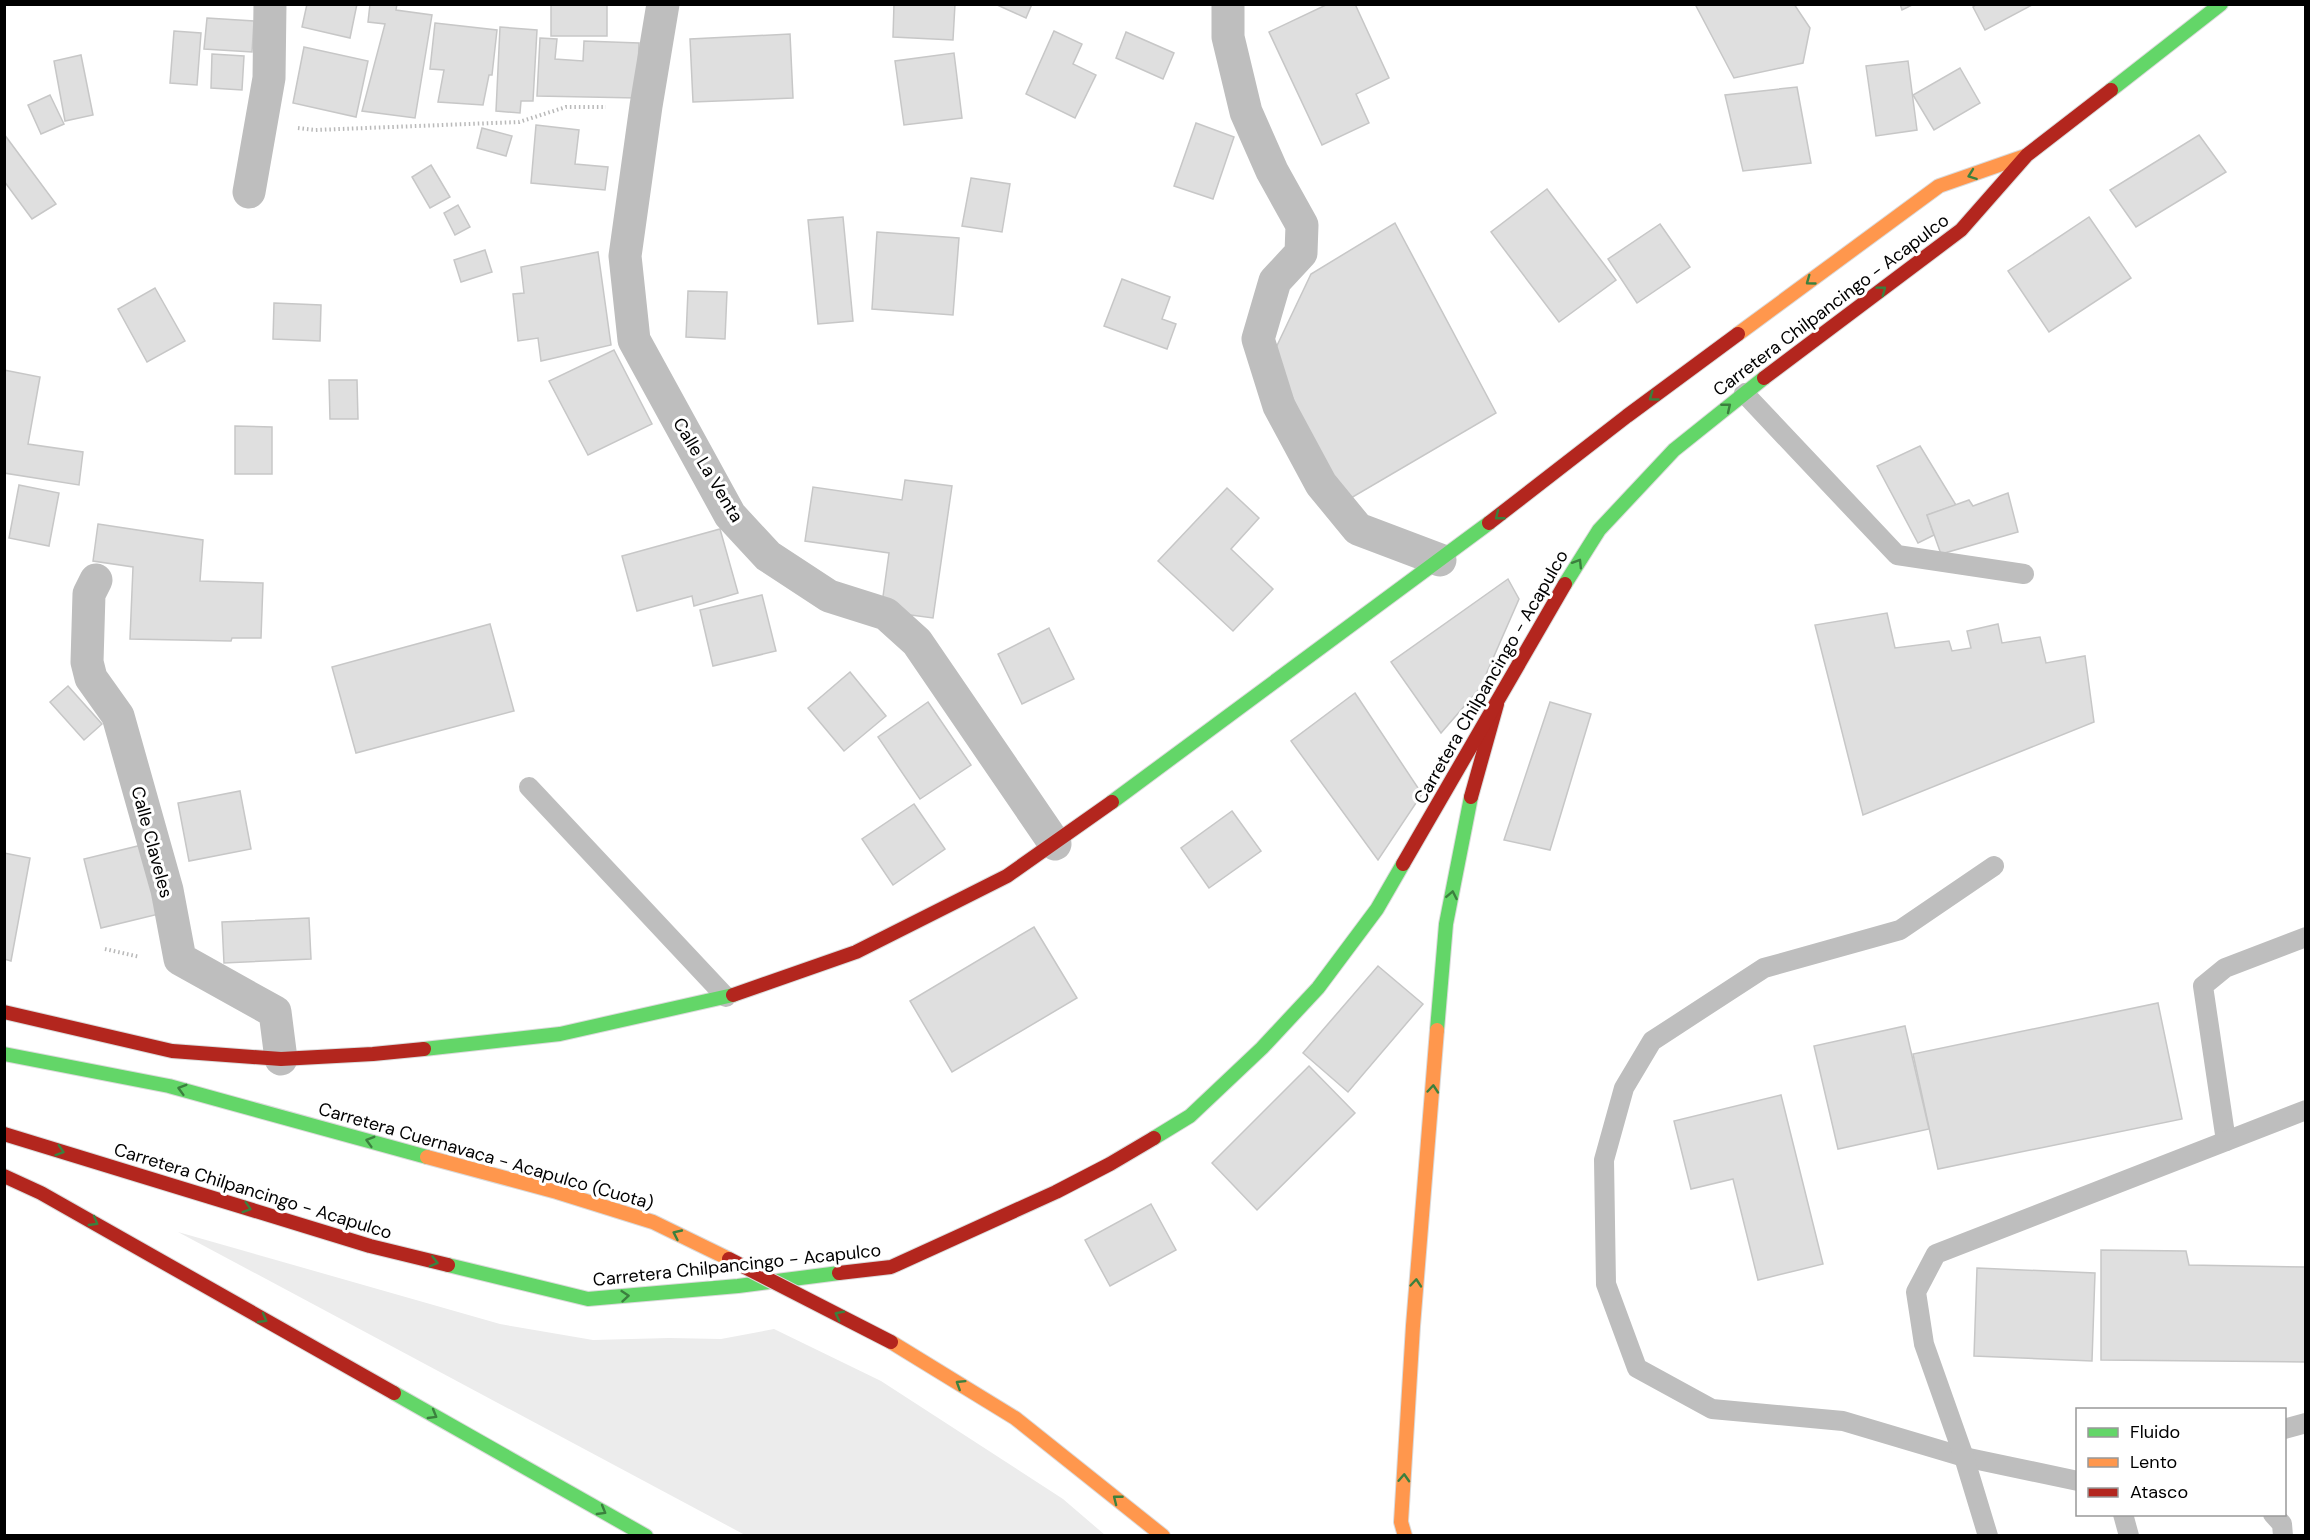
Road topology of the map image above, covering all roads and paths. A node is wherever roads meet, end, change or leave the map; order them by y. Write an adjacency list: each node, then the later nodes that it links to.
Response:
1 (270, 4): 6 (street)
2 (663, 4): 5 (street, Calle La Venta)
3 (1228, 4): 10 (street)
4 (2221, 4): 7 (main road)
5 (646, 106): 6 (path); 15 (street, Calle La Venta)
6 (261, 123): 8 (street)
7 (2027, 155): 9 (main road, Carretera Chilpancingo - Acapulco, one-way to 7); 10 (main road, Carretera Chilpancingo - Acapulco, one-way to 10)
8 (249, 192)
9 (1744, 393): 11 (lane); 13 (main road, Carretera Chilpancingo - Acapulco, one-way to 9)
10 (1440, 560): 15 (main road, Carretera Chilpancingo - Acapulco)
11 (2024, 574)
12 (96, 580): 21 (street, Calle Claveles)
13 (1497, 704): 23 (main road, Carretera Chilpancingo - Acapulco, one-way to 13); 34 (main road, one-way to 13)
14 (529, 787): 18 (lane)
15 (1055, 844): 18 (main road, Carretera Chilpancingo - Acapulco)
16 (1994, 866): 28 (lane)
17 (2306, 937): 24 (lane)
18 (726, 997): 21 (main road, Carretera Chilpancingo - Acapulco)
19 (4, 1012): 21 (main road, Carretera Chilpancingo - Acapulco)
20 (4, 1054): 33 (main road, Carretera Cuernavaca - Acapulco (Cuota), one-way to 20, bridge)
21 (281, 1059)
22 (2306, 1110): 24 (lane)
23 (4, 1134)
24 (2226, 1141): 28 (lane)
25 (4, 1176): 32 (main road, one-way to 32)
26 (2306, 1423): 27 (lane)
27 (2286, 1428)
28 (1964, 1457): 29 (lane); 35 (lane)
29 (2076, 1481)
30 (2123, 1516): 36 (lane)
31 (2274, 1516): 37 (lane)
32 (646, 1536)
33 (1163, 1536)
34 (1405, 1536)
35 (1988, 1536)
36 (2129, 1536)
37 (2283, 1536)

